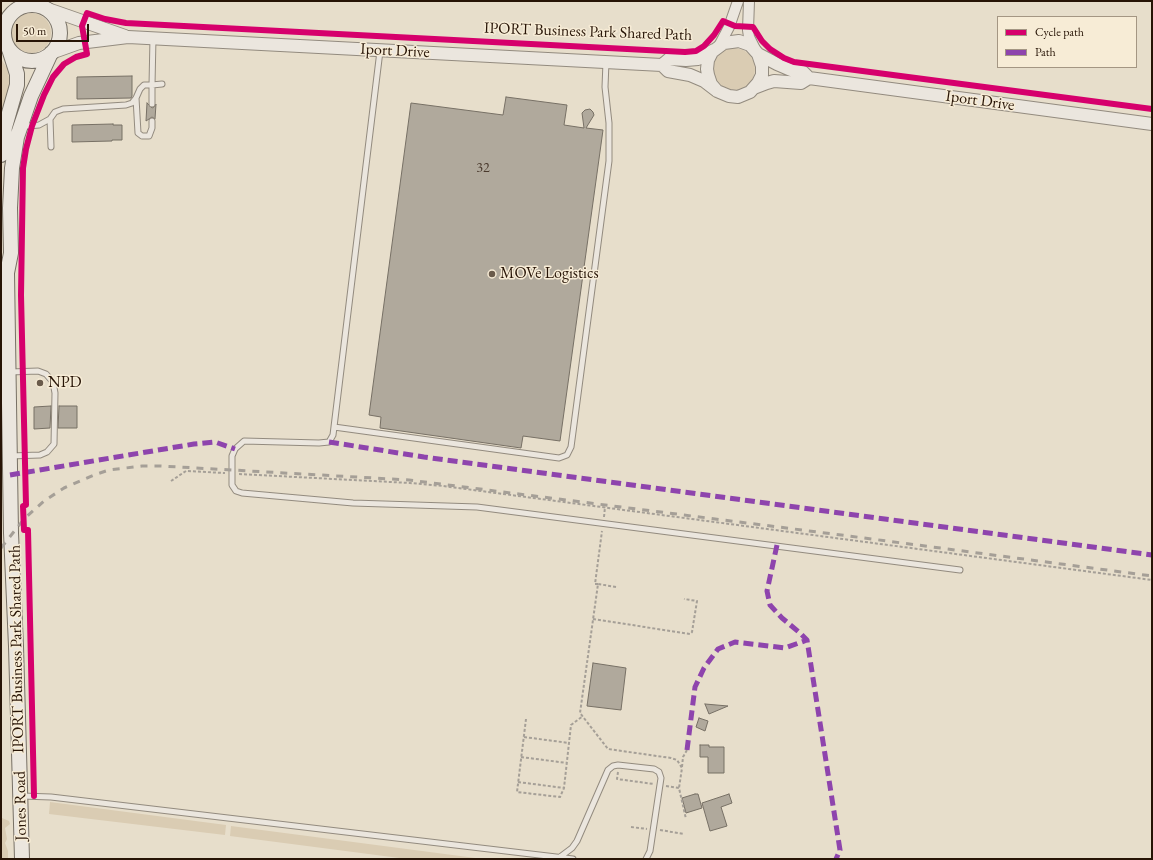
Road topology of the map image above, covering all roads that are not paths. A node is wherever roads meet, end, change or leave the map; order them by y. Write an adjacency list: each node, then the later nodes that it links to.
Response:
1 (738, 1): 7 (street)
2 (749, 1): 10 (street)
3 (40, 4): 4 (main road); 5 (street, Iport Drive); 9 (main road)
4 (4, 37): 9 (main road); 25 (main road)
5 (128, 37): 6 (street, Iport Drive); 9 (street, Iport Drive)
6 (153, 38): 8 (street, Iport Drive); 15 (lane)
7 (716, 48): 10 (street); 12 (street, Iport Drive); 17 (street)
8 (380, 50): 11 (street, Iport Drive); 29 (lane)
9 (51, 53): 22 (main road, Jones Road)
10 (757, 53): 13 (street, Iport Drive); 16 (street)
11 (606, 62): 12 (street, Iport Drive); 29 (lane)
12 (662, 65): 17 (street, Iport Drive)
13 (809, 78): 16 (street, Iport Drive); 23 (street, Iport Drive)
14 (162, 84): 15 (lane)
15 (152, 85): 18 (lane); 19 (lane)
16 (754, 88): 17 (street)
17 (717, 91)
18 (136, 98): 20 (lane); 21 (lane)
19 (152, 104)
20 (50, 118): 22 (lane); 24 (lane)
21 (152, 121)
22 (21, 123): 27 (main road, Jones Road)
23 (1152, 124)
24 (51, 147)
25 (1, 155)
26 (1, 231): 27 (main road, Jones Road)
27 (7, 273): 28 (main road, Jones Road)
28 (9, 372): 30 (main road, Jones Road); 30 (lane)
29 (334, 427): 31 (lane)
30 (10, 456): 32 (main road, Jones Road)
31 (960, 570)
32 (21, 796): 33 (lane); 34 (main road, Jones Road)
33 (560, 857): 35 (lane); 36 (lane)
34 (22, 859)
35 (573, 859)
36 (646, 859)

